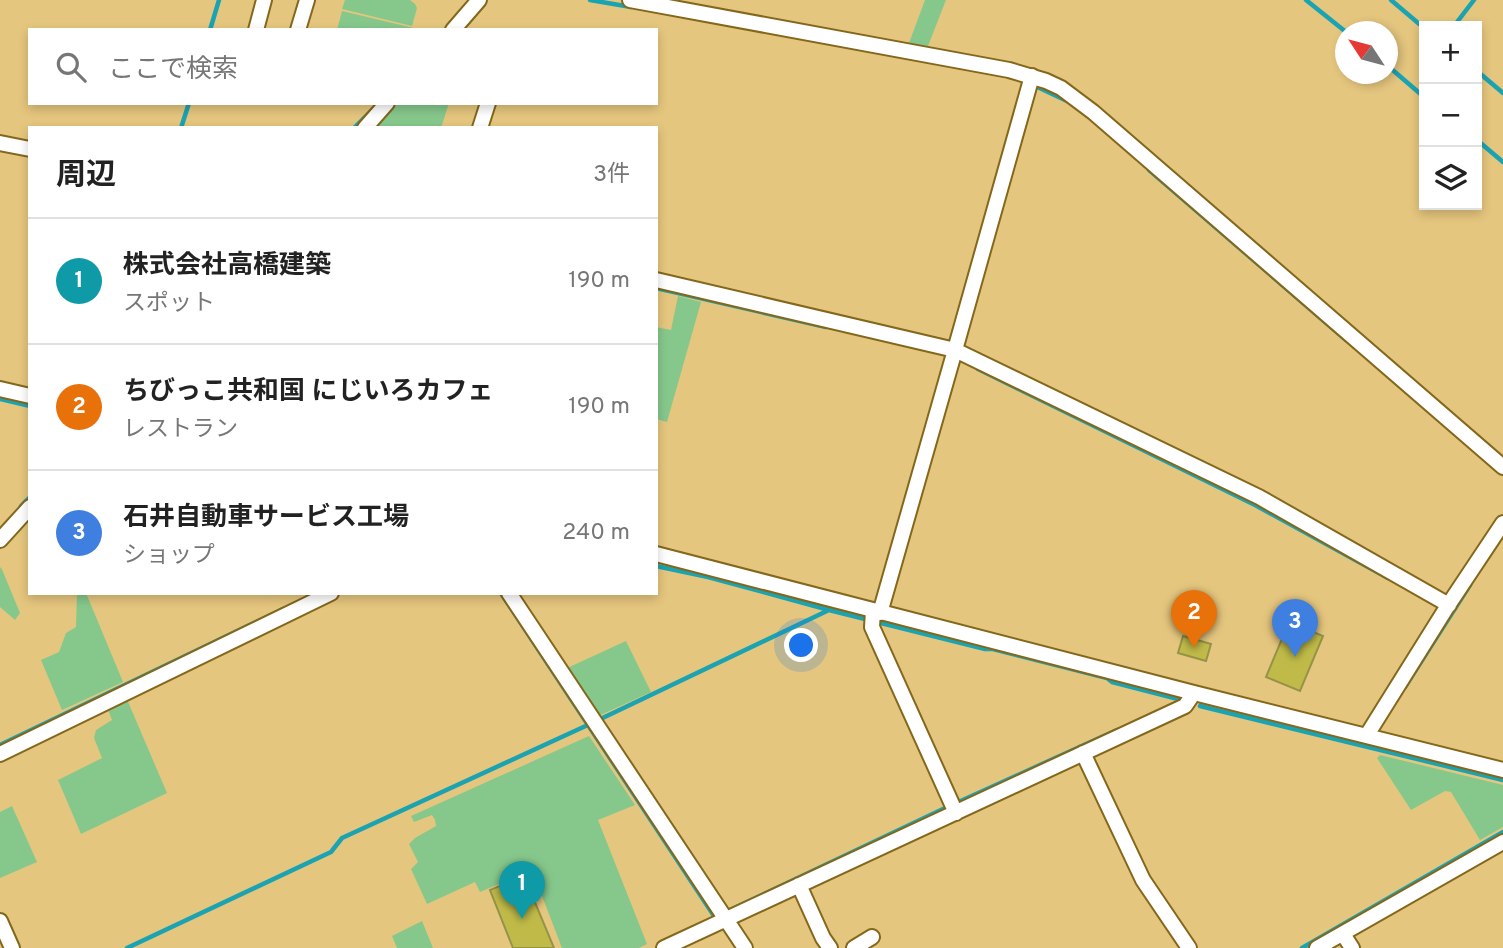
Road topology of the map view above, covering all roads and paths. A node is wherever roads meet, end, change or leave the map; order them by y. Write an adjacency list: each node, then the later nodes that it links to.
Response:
1 (264, 0): 5 (street)
2 (307, 0): 6 (street)
3 (479, 0): 7 (street)
4 (630, 0): 8 (street)
5 (257, 28)
6 (299, 28)
7 (455, 28)
8 (1031, 81): 16 (street); 19 (street)
9 (385, 105): 11 (street)
10 (487, 105): 12 (street)
11 (367, 126)
12 (481, 126)
13 (0, 142): 14 (street)
14 (28, 149)
15 (658, 280): 16 (street)
16 (955, 350): 26 (street); 27 (street)
17 (0, 389): 18 (street)
18 (28, 396)
19 (1503, 467)
20 (28, 509): 22 (street)
21 (1503, 523): 26 (street)
22 (0, 540)
23 (658, 555): 27 (street)
24 (327, 595): 31 (street)
25 (510, 595): 36 (street)
26 (1446, 608): 29 (street)
27 (877, 612): 28 (street); 33 (street)
28 (1194, 693): 29 (street); 30 (street)
29 (1367, 735): 32 (street)
30 (1083, 753): 33 (street); 45 (street)
31 (0, 754)
32 (1503, 770)
33 (956, 813): 35 (street)
34 (1503, 842): 38 (street)
35 (799, 885): 36 (street); 43 (street)
36 (725, 919): 41 (street); 42 (street)
37 (0, 921): 40 (street)
38 (1342, 933): 46 (street); 47 (street)
39 (872, 937): 44 (street)
40 (12, 948)
41 (664, 948)
42 (745, 948)
43 (830, 948)
44 (854, 948)
45 (1189, 948)
46 (1317, 948)
47 (1352, 948)

